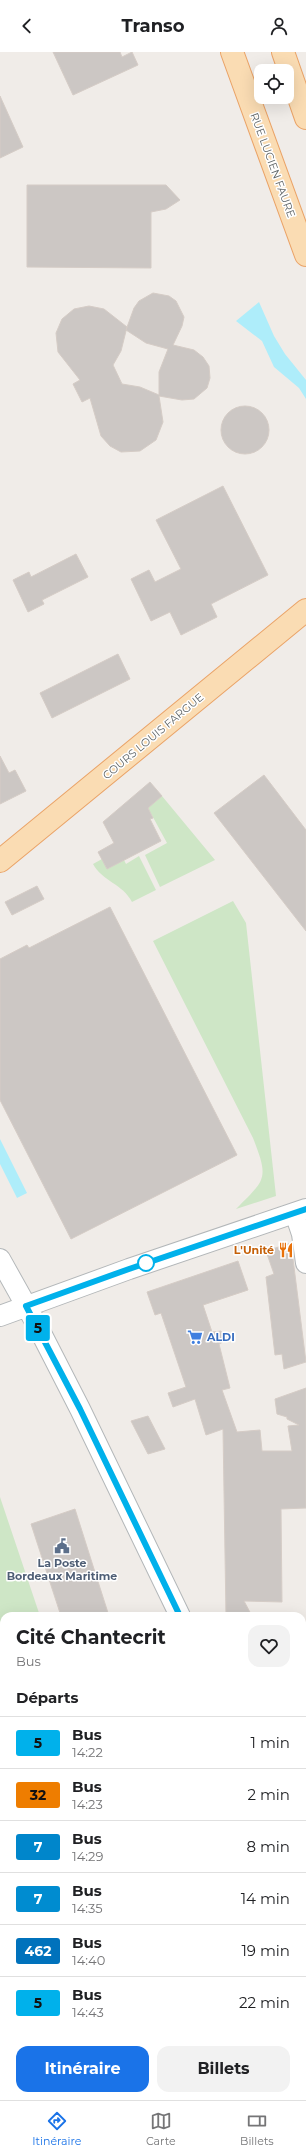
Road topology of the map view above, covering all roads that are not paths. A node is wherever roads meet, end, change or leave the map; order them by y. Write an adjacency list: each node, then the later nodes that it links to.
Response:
1 (232, 52): 4 (main road, RUE LUCIEN FAURE)
2 (283, 52): 3 (main road)
3 (306, 118)
4 (306, 255)
5 (306, 610): 6 (main road, COURS LOUIS FARGUE)
6 (0, 861)
7 (300, 1211): 9 (street); 10 (street)
8 (0, 1259): 10 (street)
9 (306, 1263)
10 (26, 1306): 11 (street); 12 (street)
11 (0, 1316)
12 (178, 1612)

